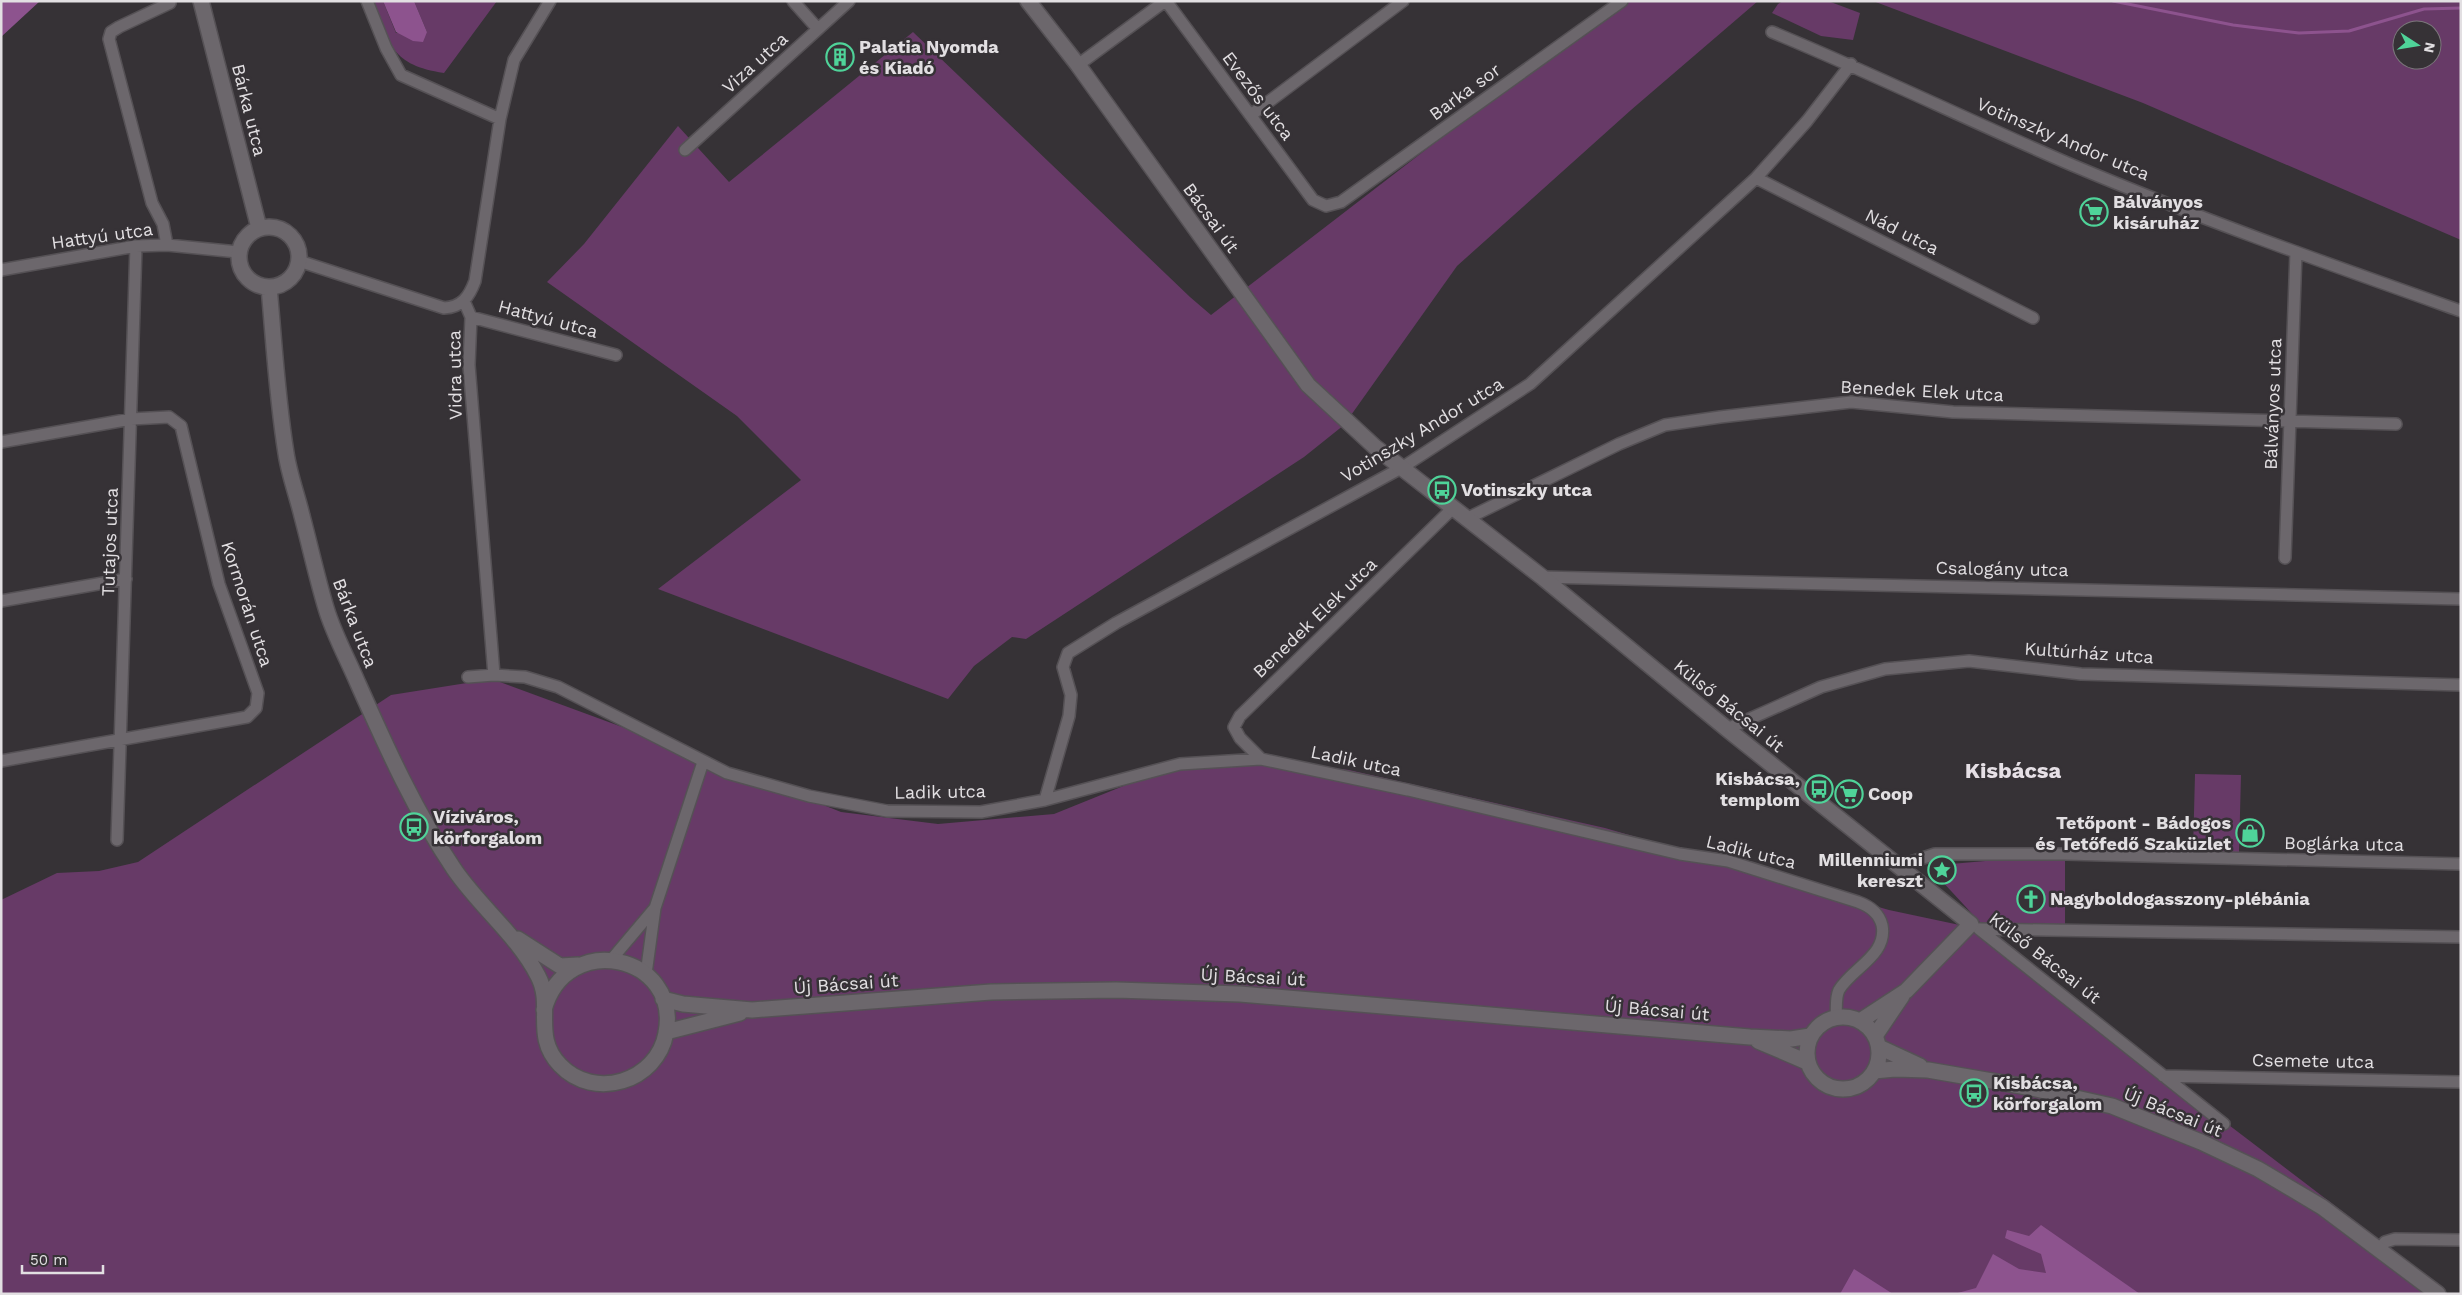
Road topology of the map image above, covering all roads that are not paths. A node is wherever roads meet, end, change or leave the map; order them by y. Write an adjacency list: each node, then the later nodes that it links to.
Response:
1 (201, 1): 20 (street, Bárka utca)
2 (366, 1): 16 (street)
3 (550, 1): 16 (street)
4 (793, 1): 11 (street)
5 (849, 1): 11 (street, Viza utca)
6 (1028, 1): 14 (street, Bácsai út)
7 (1166, 1): 14 (street); 15 (street, Evezős utca)
8 (1403, 1): 15 (street)
9 (1622, 1): 19 (street, Barka sor)
10 (170, 3): 21 (street)
11 (818, 29): 17 (street, Viza utca)
12 (1772, 32): 13 (street, Votinszky Andor utca)
13 (1851, 64): 18 (street, Votinszky Andor utca); 24 (street, Votinszky Andor utca)
14 (1078, 65): 37 (street, Bácsai út)
15 (1250, 116): 19 (street, Evezős utca)
16 (500, 119): 28 (street)
17 (685, 150)
18 (1756, 178): 31 (street, Nád utca); 38 (street, Votinszky Andor utca)
19 (1326, 206)
20 (259, 228): 23 (street); 25 (street)
21 (167, 245): 22 (street, Hattyú utca); 23 (street, Hattyú utca)
22 (136, 246): 26 (street, Hattyú utca); 33 (street, Tutajos utca)
23 (238, 252): 27 (street)
24 (2296, 252): 29 (street, Votinszky Andor utca); 34 (street, Bálványos utca)
25 (299, 260): 27 (street); 28 (street)
26 (1, 270)
27 (268, 287): 60 (street, Bárka utca)
28 (464, 301): 30 (street, Vidra utca)
29 (2461, 311)
30 (471, 317): 32 (street, Hattyú utca); 46 (street, Vidra utca)
31 (2033, 318)
32 (616, 355)
33 (131, 419): 36 (street, Kormorán utca); 43 (street, Tutajos utca); 50 (street, Kormorán utca)
34 (2289, 420): 35 (street, Benedek Elek utca); 40 (street, Benedek Elek utca); 41 (street, Bálványos utca)
35 (2396, 424)
36 (1, 442)
37 (1375, 447): 38 (street, Külső Bácsai út)
38 (1402, 467): 39 (street, Külső Bácsai út); 54 (street, Votinszky Andor utca)
39 (1454, 508): 40 (street, Külső Bácsai út); 51 (street, Benedek Elek utca)
40 (1468, 518): 42 (street, Külső Bácsai út)
41 (2285, 558)
42 (1542, 577): 44 (street, Csalogány utca); 49 (street, Külső Bácsai út)
43 (126, 579): 45 (street); 50 (street, Tutajos utca)
44 (2461, 599)
45 (1, 602)
46 (494, 675): 47 (street, Ladik utca); 53 (street, Ladik utca)
47 (468, 677)
48 (2461, 685): 49 (street, Kultúrház utca)
49 (1726, 729): 57 (street, Külső Bácsai út)
50 (121, 740): 52 (street, Kormorán utca); 55 (street, Tutajos utca)
51 (1260, 759): 54 (street, Ladik utca); 69 (street, Ladik utca)
52 (1, 761)
53 (703, 762): 54 (street, Ladik utca); 58 (street)
54 (1045, 800)
55 (117, 840)
56 (2461, 864): 57 (street, Boglárka utca)
57 (1899, 866): 59 (street, Külső Bácsai út)
58 (655, 908): 62 (street); 64 (street)
59 (1975, 927): 61 (street); 65 (street); 78 (street, Külső Bácsai út)
60 (508, 933): 63 (street); 67 (street)
61 (2461, 937)
62 (611, 960): 63 (street); 64 (street)
63 (578, 965): 67 (street)
64 (646, 974): 66 (street)
65 (1906, 991): 70 (street); 74 (street)
66 (663, 999): 68 (street, Új Bácsai út); 71 (street)
67 (544, 1010): 71 (street)
68 (752, 1010): 71 (street, Új Bácsai út); 73 (street, Új Bácsai út)
69 (1836, 1017): 70 (street); 72 (street)
70 (1860, 1021): 74 (street, Új Bácsai út)
71 (666, 1032)
72 (1810, 1036): 73 (street, Új Bácsai út); 75 (street)
73 (1750, 1037): 75 (street, Új Bácsai út)
74 (1877, 1042): 76 (street, Új Bácsai út); 77 (street)
75 (1807, 1062): 77 (street)
76 (1928, 1070): 77 (street, Új Bácsai út); 82 (street, Új Bácsai út)
77 (1874, 1071)
78 (2164, 1076): 79 (street, Csemete utca); 80 (street, Külső Bácsai út)
79 (2461, 1082)
80 (2224, 1124)
81 (2461, 1240): 82 (street)
82 (2379, 1250): 83 (street, Új Bácsai út)
83 (2438, 1294)

